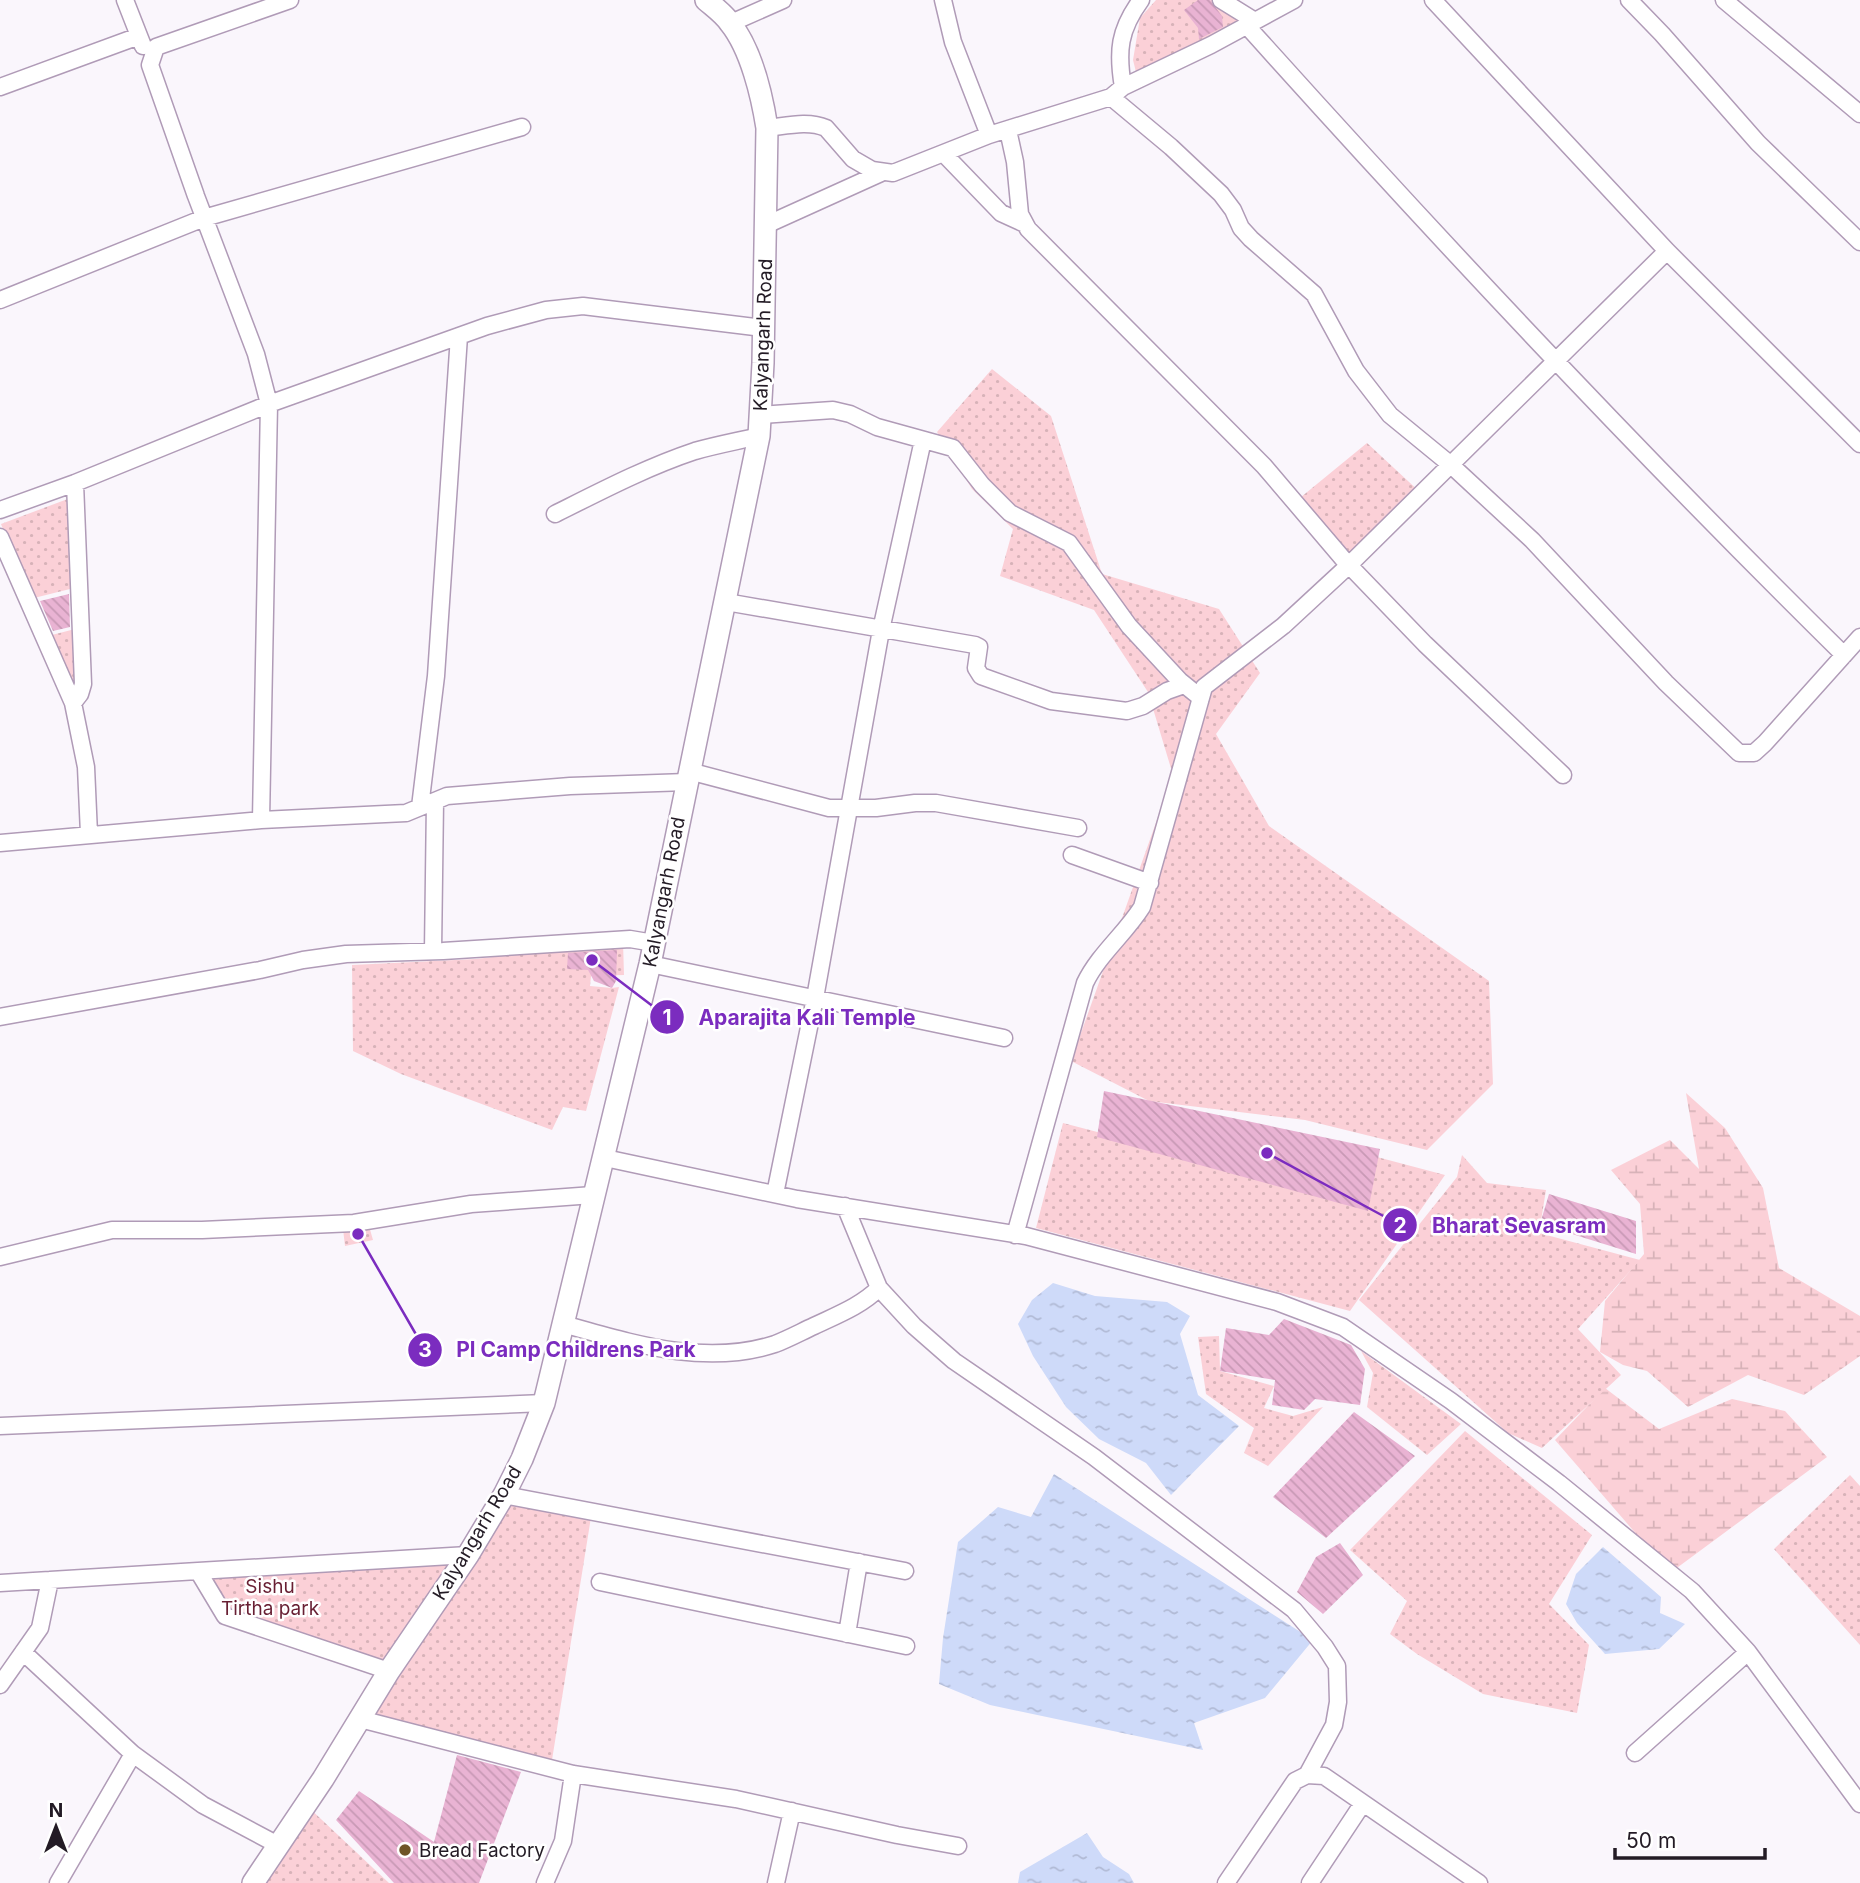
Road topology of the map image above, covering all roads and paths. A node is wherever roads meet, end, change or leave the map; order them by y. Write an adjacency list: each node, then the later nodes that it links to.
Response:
1 (125, 0): 14 (street)
2 (290, 0): 15 (street)
3 (706, 0): 12 (main road, Kalyangarh Road)
4 (783, 0): 12 (street)
5 (943, 0): 22 (street)
6 (1141, 0): 17 (street)
7 (1221, 0): 13 (street)
8 (1294, 0): 13 (street)
9 (1433, 0): 29 (street)
10 (1629, 0): 28 (street)
11 (1724, 0): 18 (street)
12 (731, 23): 20 (main road, Kalyangarh Road)
13 (1251, 24): 17 (street); 33 (street)
14 (139, 36): 15 (street); 16 (street)
15 (150, 65): 25 (street)
16 (0, 87)
17 (1117, 92): 21 (street); 38 (street)
18 (1860, 114)
19 (522, 127): 25 (street)
20 (767, 128): 24 (street); 27 (main road, Kalyangarh Road)
21 (1007, 130): 22 (street); 26 (street)
22 (989, 135): 23 (street)
23 (944, 154): 24 (street); 26 (street)
24 (881, 173): 27 (street)
25 (204, 218): 30 (street); 34 (street)
26 (1025, 224): 43 (street)
27 (766, 225): 31 (main road, Kalyangarh Road)
28 (1860, 242)
29 (1667, 251): 33 (street); 37 (street)
30 (0, 300)
31 (763, 328): 32 (street); 35 (main road, Kalyangarh Road)
32 (459, 336): 34 (street); 53 (street)
33 (1556, 362): 38 (street); 47 (street)
34 (269, 404): 39 (street); 55 (street)
35 (760, 425): 36 (street); 41 (street); 44 (main road, Kalyangarh Road)
36 (923, 440): 45 (street); 48 (street)
37 (1860, 444)
38 (1451, 465): 43 (street); 47 (street)
39 (75, 483): 40 (street); 50 (street)
40 (0, 510)
41 (555, 514)
42 (0, 537): 50 (street)
43 (1349, 565): 49 (street); 51 (street)
44 (726, 602): 45 (street); 52 (main road, Kalyangarh Road)
45 (881, 630): 48 (street); 54 (street)
46 (1860, 637): 47 (street)
47 (1844, 655)
48 (1184, 685): 49 (street)
49 (1201, 698): 60 (street)
50 (73, 703): 57 (street)
51 (1563, 775)
52 (688, 777): 53 (street); 54 (street); 61 (main road, Kalyangarh Road)
53 (428, 804): 55 (street); 62 (street)
54 (849, 808): 56 (street); 64 (street)
55 (261, 820): 57 (street)
56 (1078, 828)
57 (89, 834): 58 (street)
58 (0, 843)
59 (1072, 855): 60 (street)
60 (1150, 883): 71 (street)
61 (654, 943): 62 (street); 63 (main road, Kalyangarh Road)
62 (433, 951): 65 (street)
63 (650, 964): 64 (street); 67 (main road, Kalyangarh Road)
64 (815, 998): 66 (street); 68 (street)
65 (0, 1017)
66 (1004, 1038)
67 (605, 1158): 68 (street); 69 (main road, Kalyangarh Road)
68 (775, 1194): 70 (street)
69 (593, 1195): 72 (street); 74 (main road, Kalyangarh Road)
70 (845, 1206): 71 (street); 73 (street)
71 (1015, 1235): 88 (street)
72 (0, 1256)
73 (879, 1289): 74 (street); 95 (street)
74 (563, 1324): 75 (main road, Kalyangarh Road)
75 (544, 1403): 76 (street); 77 (main road, Kalyangarh Road)
76 (0, 1426)
77 (504, 1495): 78 (main road, Kalyangarh Road); 79 (street)
78 (468, 1555): 80 (street); 89 (main road, Kalyangarh Road)
79 (859, 1562): 81 (street); 85 (street)
80 (198, 1571): 82 (street); 89 (street)
81 (905, 1571)
82 (50, 1580): 84 (street); 87 (street)
83 (600, 1582): 85 (street)
84 (0, 1583)
85 (847, 1634): 86 (street)
86 (906, 1646)
87 (23, 1652): 90 (street); 93 (street)
88 (1748, 1652): 92 (street); 97 (street)
89 (389, 1671): 91 (main road, Kalyangarh Road)
90 (0, 1685)
91 (360, 1719): 94 (street); 99 (main road, Kalyangarh Road)
92 (1635, 1753)
93 (133, 1754): 99 (street); 101 (street)
94 (573, 1774): 98 (street); 103 (street)
95 (1307, 1775): 96 (street); 105 (street)
96 (1363, 1803): 106 (street); 107 (street)
97 (1860, 1804)
98 (792, 1811): 100 (street); 104 (street)
99 (278, 1845): 102 (main road, Kalyangarh Road)
100 (958, 1846)
101 (58, 1883)
102 (253, 1883)
103 (545, 1883)
104 (776, 1883)
105 (1226, 1883)
106 (1310, 1883)
107 (1479, 1883)

